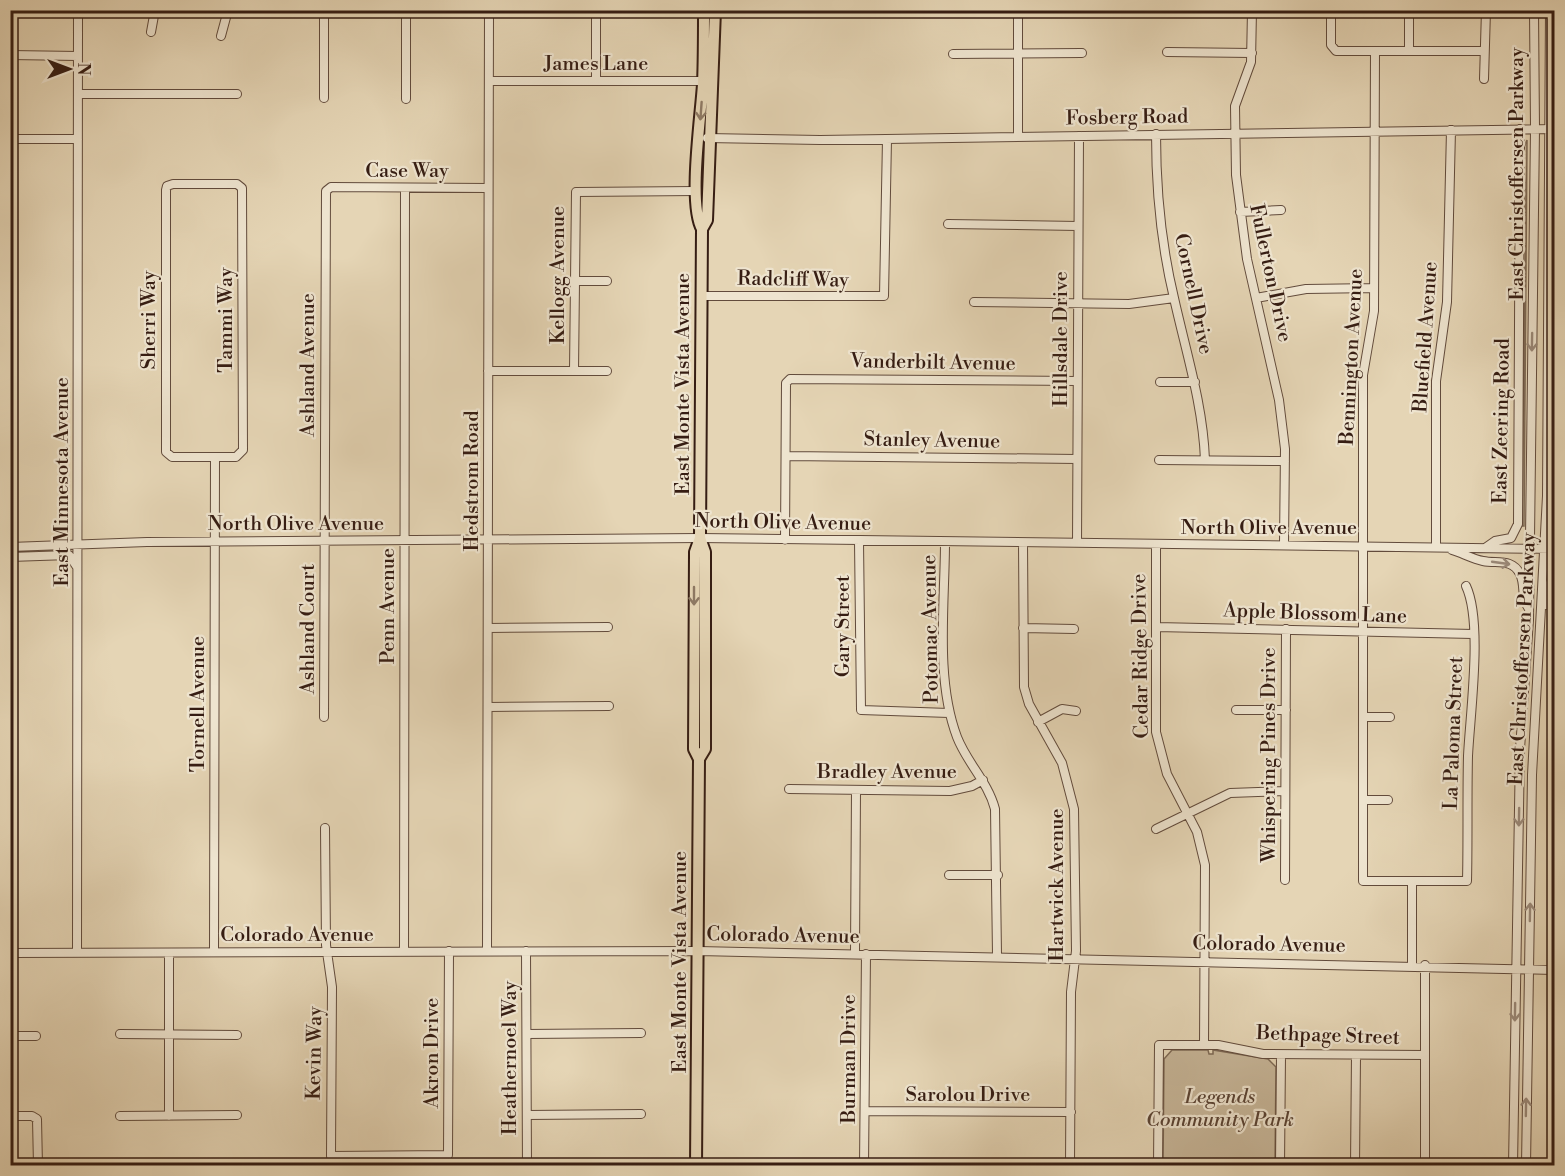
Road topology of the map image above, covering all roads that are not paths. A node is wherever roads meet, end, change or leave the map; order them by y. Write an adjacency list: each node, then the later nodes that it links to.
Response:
1 (78, 10): 28 (street, East Minnesota Avenue)
2 (155, 10): 17 (street)
3 (228, 10): 18 (street)
4 (324, 10): 35 (street)
5 (406, 10): 36 (street)
6 (489, 10): 30 (street, Hedstrom Road)
7 (596, 10): 31 (street)
8 (704, 10): 32 (main road, East Monte Vista Avenue)
9 (715, 10): 46 (main road, East Monte Vista Avenue)
10 (1018, 10): 23 (street)
11 (1252, 10): 25 (street, Fullerton Drive)
12 (1330, 10): 19 (street)
13 (1409, 10): 20 (street)
14 (1486, 10): 21 (street)
15 (1534, 10): 38 (street, East Christoffersen Parkway)
16 (1550, 10): 39 (street, East Christoffersen Parkway)
17 (151, 32)
18 (221, 36)
19 (1375, 51): 20 (street); 40 (street, Bennington Avenue)
20 (1409, 51): 21 (street)
21 (1484, 51): 29 (street)
22 (1167, 52): 25 (street)
23 (1018, 53): 24 (street); 26 (street); 44 (street)
24 (1082, 53)
25 (1252, 53): 42 (street, Fullerton Drive)
26 (953, 54)
27 (10, 55): 28 (street)
28 (78, 56): 33 (street, East Minnesota Avenue)
29 (1484, 79)
30 (489, 81): 31 (street, James Lane); 52 (street, Hedstrom Road)
31 (596, 81): 32 (street, James Lane)
32 (703, 81): 46 (main road, East Monte Vista Avenue, one-way to 46)
33 (78, 94): 34 (street); 48 (street, East Minnesota Avenue)
34 (237, 94)
35 (324, 99)
36 (406, 99)
37 (1520, 129): 38 (street, Fosberg Road); 41 (street, Fosberg Road); 98 (street, East Zeering Road)
38 (1535, 129): 39 (street, Fosberg Road); 99 (street, East Christoffersen Parkway, one-way to 99)
39 (1552, 129): 76 (street, East Christoffersen Parkway)
40 (1376, 130): 41 (street, Fosberg Road); 42 (street, Fosberg Road); 62 (street, Bennington Avenue)
41 (1450, 130): 97 (street, Bluefield Avenue)
42 (1235, 132): 43 (street, Fosberg Road); 56 (street, Fullerton Drive)
43 (1156, 134): 45 (street, Fosberg Road); 64 (street, Cornell Drive)
44 (1018, 136): 45 (street, Fosberg Road); 49 (street, Fosberg Road)
45 (1078, 136): 58 (street, Hillsdale Drive)
46 (705, 138): 49 (street, Fosberg Road); 54 (main road, East Monte Vista Avenue); 59 (main road, East Monte Vista Avenue)
47 (10, 139): 48 (street)
48 (78, 139): 92 (street, East Minnesota Avenue)
49 (887, 139): 63 (street, Radcliff Way)
50 (167, 186): 75 (street, Sherri Way); 75 (street, Tammi Way)
51 (405, 188): 52 (street, Case Way); 53 (street, Case Way); 83 (street, Penn Avenue)
52 (489, 188): 68 (street, Hedstrom Road)
53 (327, 190): 87 (street, Ashland Avenue)
54 (696, 190): 59 (main road, East Monte Vista Avenue); 61 (street, Kellogg Avenue)
55 (1281, 210): 56 (street)
56 (1240, 212): 65 (street, Fullerton Drive)
57 (948, 224): 58 (street)
58 (1078, 226): 67 (street, Hillsdale Drive)
59 (702, 230): 63 (main road, East Monte Vista Avenue)
60 (606, 280): 61 (street)
61 (574, 281): 69 (street, Kellogg Avenue)
62 (1374, 288): 65 (street); 95 (street, Bennington Avenue)
63 (701, 296): 82 (main road, East Monte Vista Avenue)
64 (1174, 298): 67 (street); 73 (street, Cornell Drive)
65 (1256, 298): 80 (street, Fullerton Drive)
66 (974, 302): 67 (street)
67 (1078, 303): 71 (street, Hillsdale Drive)
68 (488, 371): 69 (street); 84 (street, Hedstrom Road)
69 (574, 371): 70 (street)
70 (607, 371)
71 (1077, 381): 74 (street, Vanderbilt Avenue); 77 (street, Hillsdale Drive)
72 (1160, 382): 73 (street)
73 (1195, 382): 79 (street, Cornell Drive)
74 (786, 456): 77 (street, Stanley Avenue); 85 (street)
75 (215, 457): 86 (street, Tornell Avenue)
76 (1548, 457): 81 (street); 100 (street, East Christoffersen Parkway)
77 (1077, 459): 91 (street, Hillsdale Drive)
78 (1159, 460): 79 (street)
79 (1205, 460): 80 (street)
80 (1285, 461): 94 (street, Fullerton Drive)
81 (1554, 481)
82 (700, 538): 84 (street, North Olive Avenue); 85 (street, North Olive Avenue); 115 (main road, East Monte Vista Avenue, one-way to 115); 122 (main road, East Monte Vista Avenue)
83 (404, 540): 84 (street, North Olive Avenue); 87 (street, North Olive Avenue); 148 (street, Penn Avenue)
84 (488, 540): 109 (street, Hedstrom Road)
85 (785, 540): 88 (street, North Olive Avenue)
86 (215, 541): 87 (street, North Olive Avenue); 92 (street, North Olive Avenue); 146 (street, Tornell Avenue)
87 (324, 541): 123 (street, Ashland Court)
88 (860, 541): 89 (street, North Olive Avenue); 121 (street, Gary Street)
89 (945, 542): 90 (street, North Olive Avenue); 121 (street, Potomac Avenue)
90 (1023, 543): 91 (street, North Olive Avenue); 110 (street, Hartwick Avenue)
91 (1077, 543): 93 (street, North Olive Avenue)
92 (78, 544): 96 (street, North Olive Avenue); 103 (street, East Minnesota Avenue)
93 (1156, 544): 94 (street, North Olive Avenue); 108 (street, Cedar Ridge Drive)
94 (1284, 544): 95 (street, North Olive Avenue)
95 (1362, 546): 97 (street, North Olive Avenue); 113 (street, Bennington Avenue)
96 (10, 547)
97 (1440, 547): 98 (street, North Olive Avenue); 105 (street, one-way to 105)
98 (1485, 548): 99 (street, North Olive Avenue)
99 (1529, 549): 100 (street, North Olive Avenue); 105 (street, East Christoffersen Parkway)
100 (1550, 549): 106 (street, East Christoffersen Parkway)
101 (10, 556): 103 (street)
102 (1554, 568): 106 (street)
103 (78, 572): 150 (street, East Minnesota Avenue)
104 (1466, 586): 114 (street, La Paloma Street)
105 (1529, 609): 158 (street, East Christoffersen Parkway, one-way to 158)
106 (1542, 612): 159 (street, East Christoffersen Parkway, one-way to 106)
107 (608, 627): 109 (street)
108 (1156, 627): 112 (street, Apple Blossom Lane); 134 (street, Cedar Ridge Drive)
109 (488, 628): 117 (street, Hedstrom Road)
110 (1023, 628): 111 (street); 126 (street, Hartwick Avenue)
111 (1074, 629)
112 (1286, 629): 113 (street, Apple Blossom Lane); 119 (street, Whispering Pines Drive)
113 (1363, 632): 114 (street, Apple Blossom Lane); 124 (street, Bennington Avenue)
114 (1473, 634): 140 (street, La Paloma Street)
115 (694, 675): 122 (main road); 127 (main road, East Monte Vista Avenue)
116 (609, 706): 117 (street)
117 (488, 707): 142 (street, Hedstrom Road)
118 (1236, 710): 119 (street)
119 (1286, 710): 131 (street, Whispering Pines Drive)
120 (1076, 711): 126 (street)
121 (949, 712): 128 (street, Potomac Avenue)
122 (705, 715): 127 (main road, East Monte Vista Avenue)
123 (324, 717)
124 (1363, 717): 125 (street); 132 (street, Bennington Avenue)
125 (1390, 717)
126 (1038, 722): 154 (street, Hartwick Avenue)
127 (699, 759): 144 (main road, East Monte Vista Avenue)
128 (983, 780): 130 (street, Bradley Avenue); 138 (street, Potomac Avenue)
129 (789, 789): 130 (street, Bradley Avenue)
130 (856, 790): 151 (street)
131 (1285, 791): 134 (street); 139 (street, Whispering Pines Drive)
132 (1363, 800): 133 (street); 140 (street, Bennington Avenue)
133 (1388, 800)
134 (1187, 813): 136 (street); 155 (street, Cedar Ridge Drive)
135 (325, 828): 147 (street, Kevin Way)
136 (1155, 829)
137 (948, 875): 138 (street)
138 (998, 875): 153 (street, Potomac Avenue)
139 (1285, 880)
140 (1412, 881): 156 (street)
141 (449, 951): 142 (street, Colorado Avenue); 148 (street, Colorado Avenue); 180 (street, Akron Drive)
142 (488, 951): 143 (street, Colorado Avenue)
143 (526, 951): 144 (street, Colorado Avenue); 164 (street, Heathernoel Way)
144 (699, 951): 151 (street, Colorado Avenue); 183 (main road, East Monte Vista Avenue)
145 (169, 952): 146 (street, Colorado Avenue); 150 (street, Colorado Avenue); 163 (street)
146 (214, 952): 147 (street, Colorado Avenue)
147 (327, 952): 148 (street, Colorado Avenue); 180 (street, Kevin Way)
148 (404, 952)
149 (10, 953): 150 (street, Colorado Avenue)
150 (77, 953)
151 (855, 953): 152 (street, Colorado Avenue)
152 (866, 954): 153 (street, Colorado Avenue); 172 (street, Burman Drive)
153 (997, 956): 154 (street, Colorado Avenue)
154 (1076, 957): 155 (street, Colorado Avenue); 173 (street, Hartwick Avenue)
155 (1204, 960): 156 (street, Colorado Avenue); 168 (street, Cedar Ridge Drive)
156 (1412, 965): 157 (street, Colorado Avenue)
157 (1425, 965): 158 (street, Colorado Avenue); 171 (street)
158 (1515, 969): 159 (street, Colorado Avenue); 190 (street, East Christoffersen Parkway, one-way to 190)
159 (1528, 970): 160 (street, Colorado Avenue); 191 (street, East Christoffersen Parkway, one-way to 159)
160 (1554, 970)
161 (641, 1033): 164 (street)
162 (120, 1034): 163 (street)
163 (169, 1034): 165 (street); 179 (street)
164 (526, 1034): 176 (street, Heathernoel Way)
165 (237, 1035)
166 (10, 1036): 167 (street)
167 (36, 1036)
168 (1204, 1045): 169 (street, Bethpage Street); 186 (street, Bethpage Street)
169 (1281, 1055): 170 (street, Bethpage Street); 187 (street)
170 (1356, 1055): 171 (street, Bethpage Street); 188 (street)
171 (1425, 1055): 189 (street)
172 (865, 1111): 173 (street, Sarolou Drive); 184 (street, Burman Drive)
173 (1071, 1112): 185 (street, Hartwick Avenue)
174 (641, 1114): 176 (street)
175 (237, 1115): 179 (street)
176 (526, 1115): 182 (street, Heathernoel Way)
177 (10, 1116): 181 (street)
178 (120, 1116): 179 (street)
179 (169, 1116)
180 (331, 1156)
181 (38, 1166)
182 (526, 1166)
183 (696, 1166)
184 (864, 1166)
185 (1070, 1166)
186 (1158, 1166)
187 (1280, 1166)
188 (1355, 1166)
189 (1425, 1166)
190 (1513, 1166)
191 (1526, 1166)

